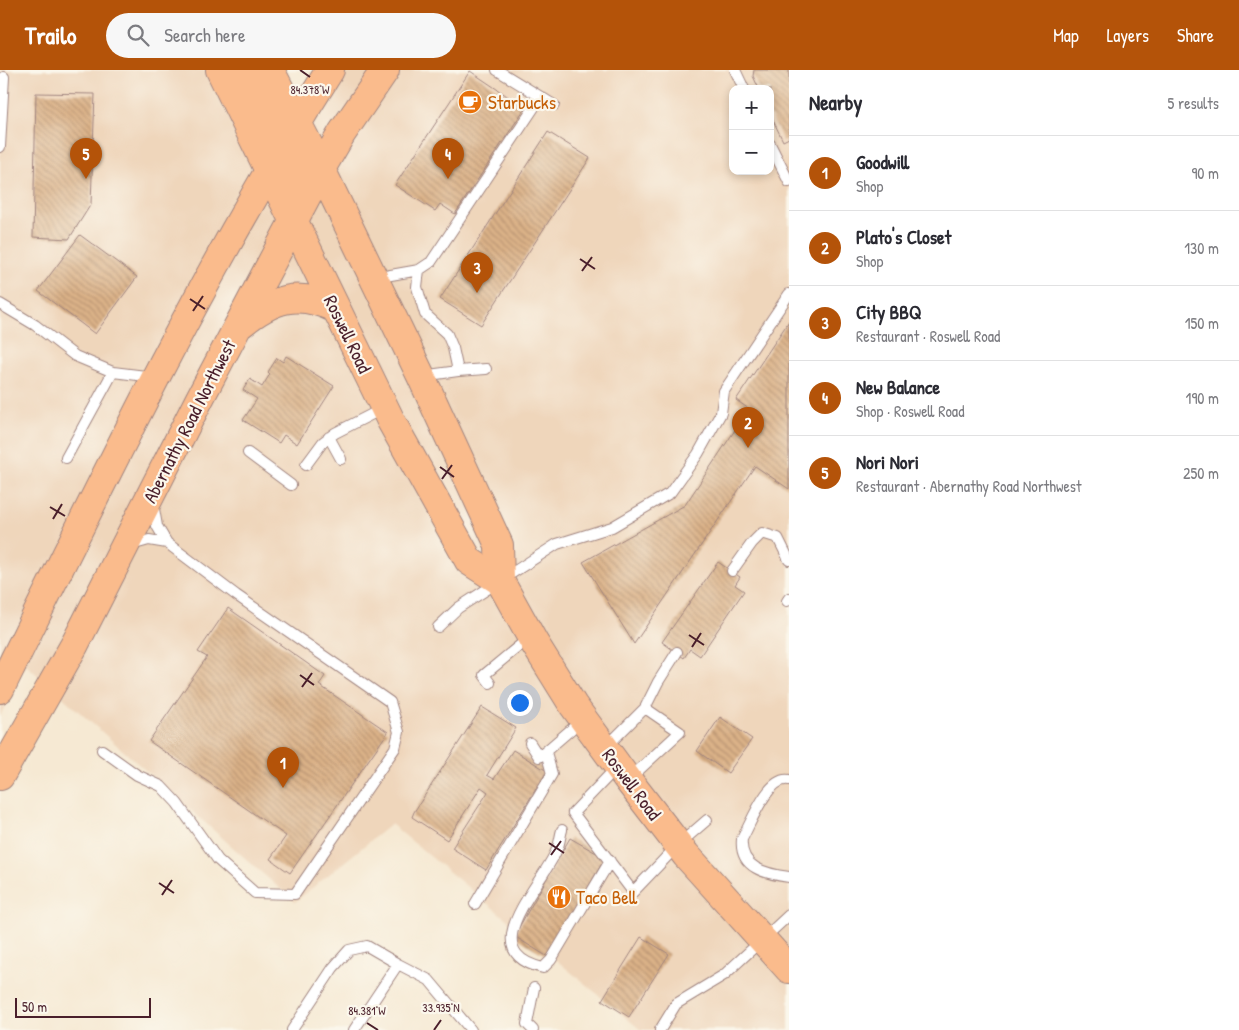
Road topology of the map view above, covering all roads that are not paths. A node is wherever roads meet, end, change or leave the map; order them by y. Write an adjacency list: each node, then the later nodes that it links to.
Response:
1 (220, 70): 17 (main road, Roswell Road)
2 (243, 70): 14 (main road)
3 (270, 70): 12 (main road, Roswell Road)
4 (330, 70): 12 (main road)
5 (385, 70): 16 (main road, Abernathy Road Northwest)
6 (497, 70): 10 (lane)
7 (735, 70): 9 (lane)
8 (4, 77): 13 (lane)
9 (742, 85)
10 (541, 97): 11 (lane); 21 (lane)
11 (554, 104)
12 (298, 123): 14 (main road); 16 (main road, Roswell Road)
13 (0, 147)
14 (283, 148): 17 (main road); 19 (main road)
15 (774, 152): 18 (lane)
16 (321, 169): 19 (main road, Abernathy Road Northwest); 22 (main road, Roswell Road)
17 (269, 172): 20 (main road, Roswell Road); 31 (main road)
18 (789, 182)
19 (308, 195): 20 (main road, Abernathy Road Northwest)
20 (293, 222): 25 (main road, Roswell Road); 26 (main road, Abernathy Road Northwest)
21 (419, 270): 22 (lane); 28 (lane)
22 (373, 278): 30 (main road, Roswell Road)
23 (789, 294): 44 (lane)
24 (0, 304): 29 (lane)
25 (336, 309): 26 (main road); 32 (main road, Roswell Road)
26 (238, 326): 39 (main road, Abernathy Road Northwest)
27 (486, 369): 28 (lane)
28 (458, 371): 30 (lane)
29 (113, 372): 31 (lane); 35 (lane)
30 (421, 376): 44 (main road, Roswell Road)
31 (155, 377): 49 (main road)
32 (385, 408): 33 (lane); 44 (main road, Roswell Road)
33 (329, 437): 36 (lane); 37 (lane)
34 (248, 453): 38 (lane)
35 (66, 458)
36 (341, 459)
37 (306, 465)
38 (291, 485)
39 (152, 492): 40 (lane); 41 (main road, Abernathy Road Northwest)
40 (167, 543): 41 (lane); 53 (lane)
41 (124, 548): 55 (main road, Abernathy Road Northwest)
42 (789, 560): 43 (lane)
43 (732, 571)
44 (500, 581): 45 (lane); 46 (main road, Roswell Road)
45 (438, 627)
46 (531, 636): 48 (lane); 51 (main road, Roswell Road)
47 (677, 652): 50 (lane)
48 (490, 683)
49 (0, 689)
50 (645, 708): 56 (lane); 56 (lane)
51 (583, 719): 54 (lane); 56 (main road, Roswell Road)
52 (530, 742): 54 (lane)
53 (102, 750)
54 (546, 752): 63 (lane)
55 (4, 760)
56 (616, 765): 60 (main road, Roswell Road); 61 (lane)
57 (789, 780): 62 (lane)
58 (707, 820): 60 (lane)
59 (562, 830): 61 (lane)
60 (678, 845): 61 (lane); 65 (main road, Roswell Road)
61 (610, 861)
62 (789, 877)
63 (475, 904)
64 (789, 915): 65 (lane)
65 (762, 940): 67 (main road, Roswell Road); 73 (lane)
66 (398, 964): 69 (lane); 70 (lane); 71 (lane)
67 (789, 969)
68 (534, 988): 72 (lane)
69 (292, 1030)
70 (354, 1030)
71 (471, 1030)
72 (533, 1030)
73 (660, 1030)

